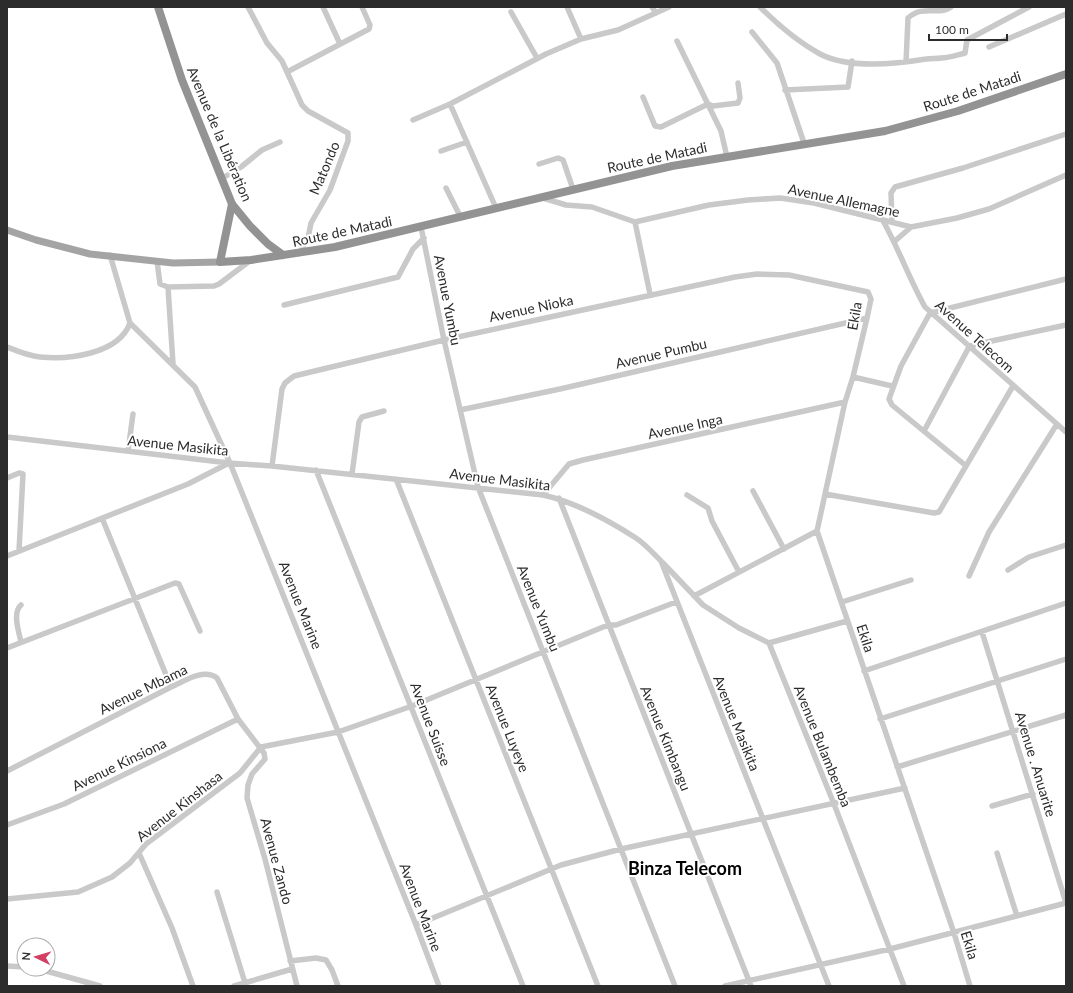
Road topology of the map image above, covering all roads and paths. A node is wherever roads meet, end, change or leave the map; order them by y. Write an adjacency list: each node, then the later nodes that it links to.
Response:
1 (158, 7): 38 (highway, Avenue de la Libération)
2 (248, 7): 22 (street, Matondo)
3 (323, 7): 17 (street)
4 (362, 7): 17 (street)
5 (567, 7): 15 (street)
6 (652, 7): 12 (street)
7 (669, 7): 12 (street)
8 (760, 7): 20 (street)
9 (951, 7): 21 (street)
10 (1029, 7): 21 (street)
11 (511, 12): 19 (street)
12 (656, 13): 15 (street)
13 (1066, 14): 18 (street)
14 (752, 32): 25 (street)
15 (581, 39): 19 (street)
16 (677, 41): 28 (street)
17 (340, 44): 22 (street)
18 (989, 47)
19 (537, 58): 27 (street)
20 (852, 61): 21 (street); 25 (street)
21 (906, 62)
22 (287, 72): 53 (street, Matondo)
23 (1066, 74): 33 (highway, Route de Matadi)
24 (738, 83): 28 (street)
25 (785, 90): 33 (street)
26 (643, 97): 28 (street)
27 (450, 104): 29 (street); 32 (street)
28 (708, 104): 35 (street)
29 (413, 120)
30 (1066, 134): 46 (street)
31 (280, 142): 38 (street)
32 (467, 142): 34 (street); 43 (street)
33 (804, 143): 35 (highway, Route de Matadi)
34 (441, 151)
35 (726, 157): 40 (highway, Route de Matadi)
36 (540, 164): 40 (street)
37 (1066, 175): 49 (street, Avenue Allemagne)
38 (221, 179): 42 (highway, Avenue de la Libération)
39 (446, 188): 44 (street)
40 (574, 190): 41 (highway, Route de Matadi)
41 (541, 198): 43 (highway, Route de Matadi); 47 (street)
42 (232, 204): 55 (highway, Avenue de la Libération); 58 (highway)
43 (496, 208): 44 (highway, Route de Matadi)
44 (461, 218): 48 (highway, Route de Matadi)
45 (882, 219): 46 (street, Avenue Allemagne); 47 (street, Avenue Allemagne); 52 (street, Avenue Telecom)
46 (892, 221): 49 (street, Avenue Allemagne)
47 (635, 222): 62 (street)
48 (422, 227): 51 (street, Avenue Yumbu); 53 (highway, Route de Matadi)
49 (910, 227): 52 (street)
50 (7, 230): 54 (main road)
51 (424, 238): 63 (street); 68 (street, Avenue Yumbu)
52 (895, 241): 64 (street, Avenue Telecom)
53 (300, 253): 55 (highway, Route de Matadi)
54 (110, 255): 57 (main road); 66 (street, Avenue Marine)
55 (284, 255): 56 (highway, Route de Matadi)
56 (251, 260): 58 (highway, Route de Matadi); 60 (street)
57 (157, 261): 58 (main road); 60 (street)
58 (220, 262)
59 (1066, 279): 64 (street)
60 (168, 287): 71 (street)
61 (868, 292): 62 (street, Avenue Nioka); 65 (street, Ekila)
62 (650, 294): 68 (street, Avenue Nioka)
63 (284, 305)
64 (930, 313): 69 (street, Avenue Telecom); 73 (street)
65 (867, 318): 72 (street, Ekila); 76 (street, Avenue Pumbu)
66 (130, 323): 70 (street); 71 (street, Avenue Marine)
67 (1066, 325): 69 (street)
68 (444, 340): 76 (street, Avenue Yumbu); 86 (street, Avenue Nioka)
69 (969, 347): 74 (street, Avenue Telecom); 80 (street)
70 (7, 348)
71 (173, 364): 84 (street, Avenue Marine)
72 (853, 377): 73 (street); 75 (street, Ekila)
73 (892, 386): 80 (street)
74 (1013, 386): 79 (street, Avenue Telecom); 85 (street)
75 (846, 402): 93 (street, Ekila); 94 (street, Avenue Inga)
76 (460, 410): 91 (street, Avenue Yumbu)
77 (384, 411): 88 (street)
78 (134, 414): 83 (street)
79 (1057, 424): 81 (street, Avenue Telecom); 106 (street)
80 (924, 430): 85 (street)
81 (1066, 432)
82 (7, 437): 83 (street, Avenue Masikita)
83 (128, 452): 84 (street, Avenue Masikita)
84 (230, 463): 86 (street, Avenue Masikita); 97 (street); 131 (street, Avenue Marine)
85 (965, 465): 93 (street)
86 (272, 466): 87 (street, Avenue Masikita)
87 (316, 470): 88 (street, Avenue Masikita); 127 (street, Avenue Suisse)
88 (352, 474): 90 (street, Avenue Masikita)
89 (7, 478): 101 (street)
90 (396, 479): 91 (street, Avenue Masikita); 124 (street, Avenue Luyeye)
91 (478, 487): 94 (street, Avenue Masikita); 121 (street, Avenue Yumbu)
92 (753, 491): 100 (street)
93 (824, 494): 98 (street, Ekila)
94 (544, 495): 96 (street, Avenue Masikita)
95 (687, 495): 105 (street)
96 (559, 498): 103 (street, Avenue Masikita); 115 (street, Avenue Kimbangu)
97 (102, 518): 101 (street); 109 (street)
98 (817, 531): 100 (street); 111 (street, Ekila)
99 (1066, 545): 104 (street)
100 (784, 549): 105 (street)
101 (19, 551): 102 (street)
102 (7, 556)
103 (661, 561): 108 (street); 110 (street, Avenue Masikita)
104 (1008, 570)
105 (739, 572): 108 (street)
106 (969, 576)
107 (911, 580): 111 (street)
108 (694, 596): 119 (street)
109 (134, 599): 116 (street); 118 (street); 126 (street)
110 (676, 602): 115 (street); 140 (street, Avenue Masikita)
111 (842, 602): 114 (street, Ekila)
112 (1066, 604): 117 (street)
113 (21, 605): 118 (street)
114 (847, 620): 119 (street); 123 (street, Ekila)
115 (608, 626): 121 (street); 142 (street, Avenue Kimbangu)
116 (200, 631)
117 (982, 632): 123 (street); 125 (street, Avenue . Anuarite)
118 (21, 642): 120 (street)
119 (769, 643): 138 (street, Avenue Bulambemba)
120 (7, 648)
121 (544, 652): 124 (street); 143 (street, Avenue Yumbu)
122 (1066, 659): 125 (street)
123 (864, 671): 130 (street, Ekila)
124 (476, 679): 127 (street); 146 (street, Avenue Luyeye)
125 (998, 681): 130 (street); 132 (street, Avenue . Anuarite)
126 (171, 687): 129 (street, Avenue Mbama); 135 (street, Avenue Mbama)
127 (412, 706): 131 (street); 148 (street, Avenue Suisse)
128 (1066, 715): 132 (street)
129 (238, 719): 133 (street, Avenue Mbama); 141 (street, Avenue Kinsiona)
130 (880, 719): 134 (street, Ekila)
131 (338, 732): 133 (street); 152 (street, Avenue Marine)
132 (1014, 732): 134 (street); 137 (street, Avenue . Anuarite)
133 (260, 747): 144 (street, Avenue Kinshasa); 155 (street, Avenue Zando)
134 (897, 767): 136 (street, Ekila)
135 (7, 771)
136 (905, 788): 138 (street); 153 (street, Ekila)
137 (1033, 794): 139 (street); 150 (street, Avenue . Anuarite)
138 (834, 804): 140 (street); 154 (street, Avenue Bulambemba)
139 (992, 806)
140 (763, 820): 142 (street); 156 (street, Avenue Masikita)
141 (7, 825)
142 (691, 834): 143 (street); 159 (street, Avenue Kimbangu)
143 (621, 849): 146 (street); 169 (street, Avenue Yumbu)
144 (139, 853): 149 (street, Avenue Kinshasa); 162 (street)
145 (997, 853): 151 (street)
146 (553, 869): 148 (street); 168 (street, Avenue Luyeye)
147 (217, 892): 160 (street)
148 (488, 896): 152 (street); 167 (street, Avenue Suisse)
149 (7, 899)
150 (1066, 903): 151 (street)
151 (1018, 916): 153 (street)
152 (416, 925): 166 (street, Avenue Marine)
153 (954, 933): 154 (street); 173 (street, Ekila)
154 (890, 949): 156 (street); 172 (street, Avenue Bulambemba)
155 (290, 961): 157 (street, Avenue Zando); 165 (street)
156 (820, 964): 159 (street); 171 (street, Avenue Masikita)
157 (292, 968): 160 (street); 164 (street, Avenue Zando)
158 (56, 974): 161 (street)
159 (750, 983): 170 (street)
160 (246, 984): 163 (street)
161 (100, 986)
162 (193, 986)
163 (234, 986)
164 (297, 986)
165 (338, 986)
166 (439, 986)
167 (522, 986)
168 (598, 986)
169 (675, 986)
170 (725, 986)
171 (829, 986)
172 (904, 986)
173 (970, 986)

